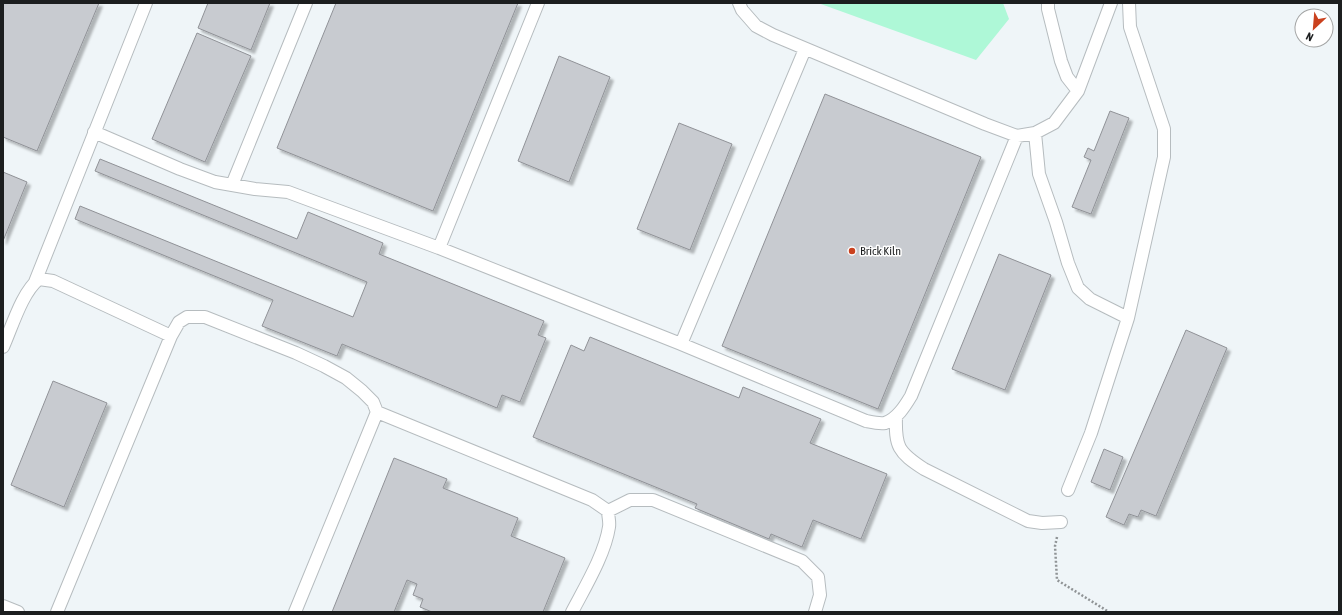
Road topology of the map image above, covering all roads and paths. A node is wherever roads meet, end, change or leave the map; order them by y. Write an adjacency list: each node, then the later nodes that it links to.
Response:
1 (146, 3): 10 (lane)
2 (306, 3): 13 (lane)
3 (538, 3): 14 (lane)
4 (739, 3): 8 (lane)
5 (1048, 3): 9 (lane)
6 (1111, 3): 9 (lane)
7 (1129, 3): 16 (lane)
8 (805, 49): 12 (lane); 18 (lane)
9 (1078, 91): 11 (lane)
10 (94, 132): 13 (lane); 15 (lane)
11 (1035, 133): 12 (lane); 16 (lane)
12 (1017, 136): 21 (lane)
13 (232, 185): 14 (lane)
14 (439, 248): 18 (lane)
15 (35, 282): 17 (lane); 19 (lane)
16 (1128, 318): 22 (lane)
17 (171, 336): 20 (lane); 27 (lane)
18 (681, 344): 21 (lane)
19 (3, 347)
20 (377, 412): 23 (lane); 28 (lane)
21 (896, 416): 24 (lane)
22 (1068, 490)
23 (608, 511): 29 (lane); 30 (lane)
24 (1061, 522): 31 (path)
25 (3, 606): 26 (lane)
26 (18, 612)
27 (57, 612)
28 (295, 612)
29 (572, 612)
30 (815, 612)
31 (1109, 612)

